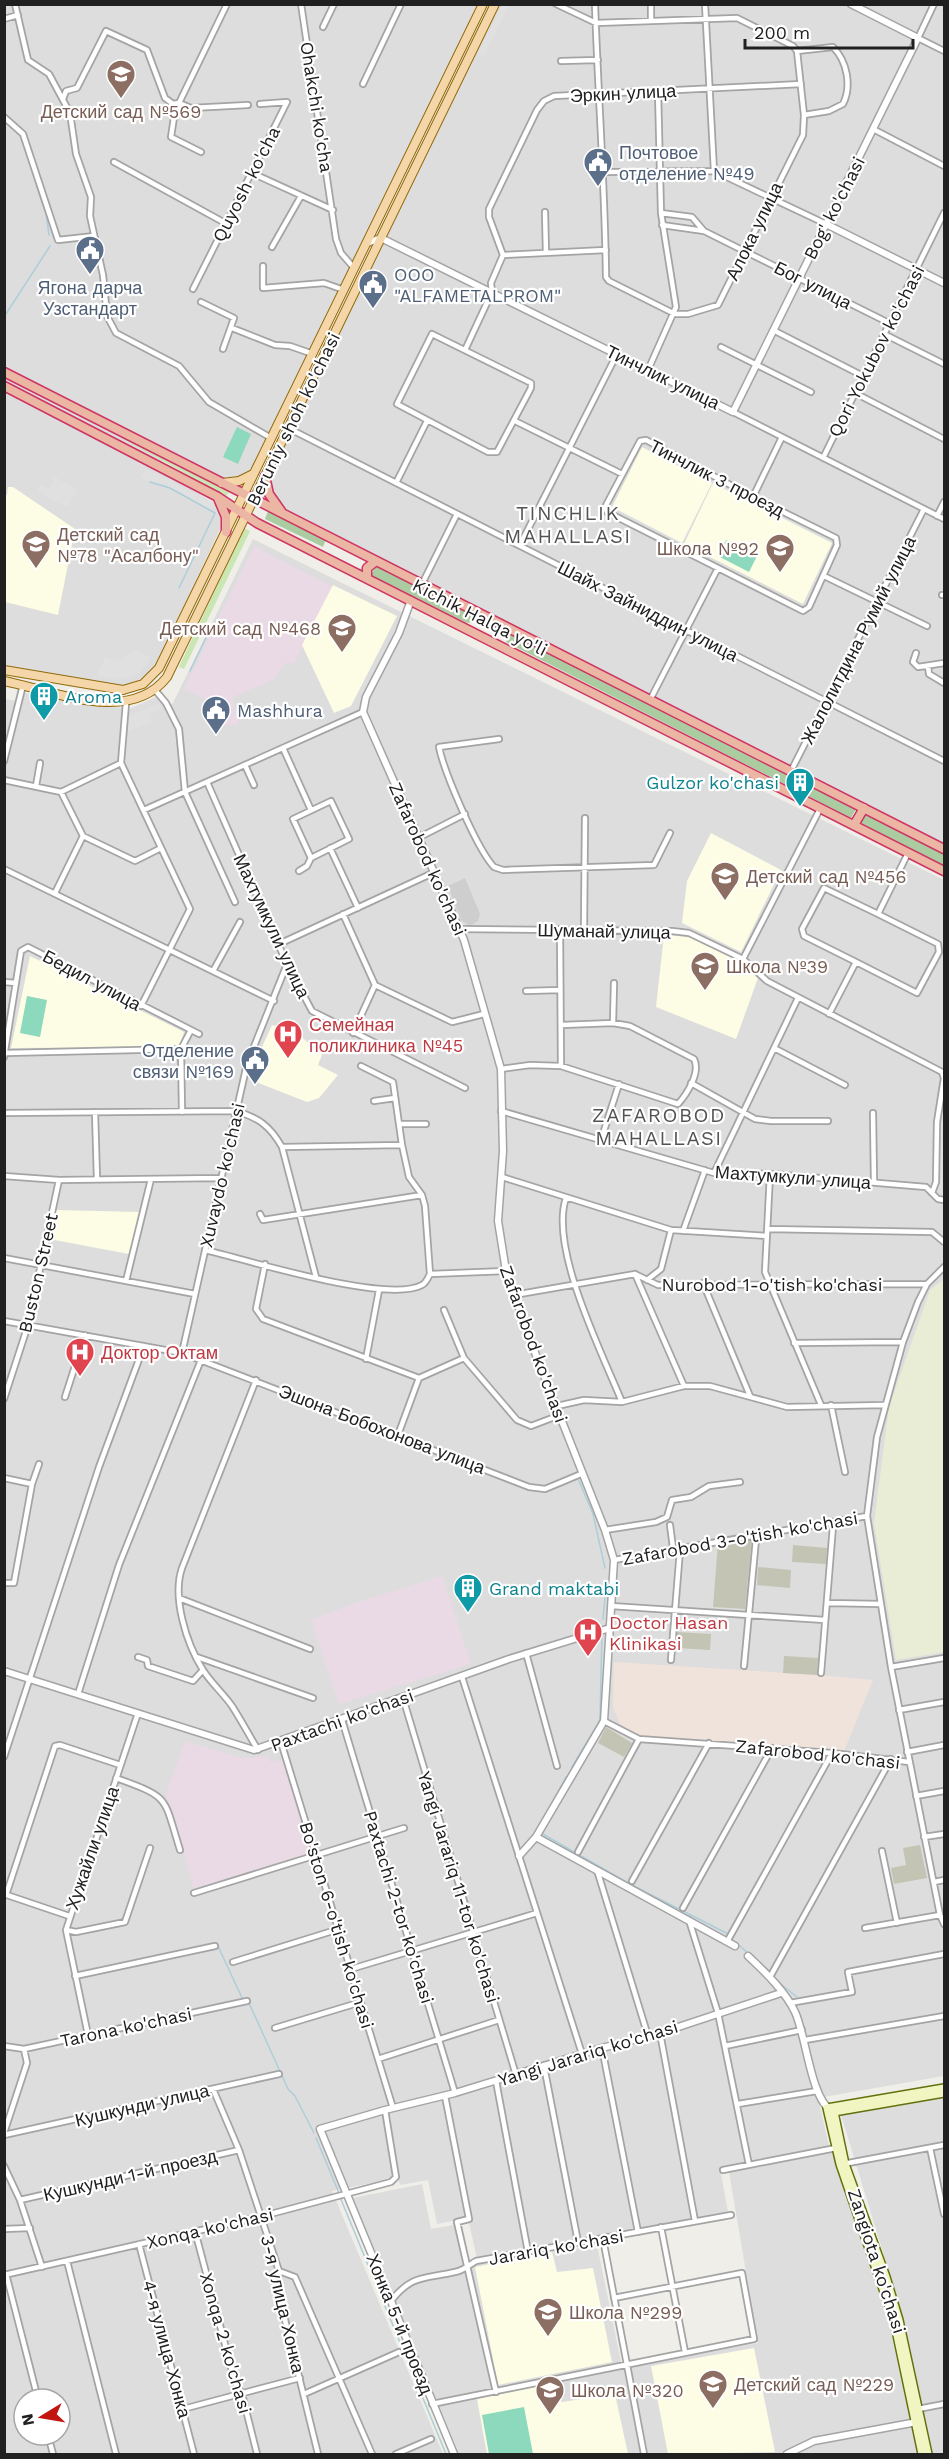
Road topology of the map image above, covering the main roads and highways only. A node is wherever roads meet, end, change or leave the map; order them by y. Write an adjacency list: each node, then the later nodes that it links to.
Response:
1 (483, 4): 9 (main road, Beruniy shoh ko'chasi)
2 (495, 4): 10 (main road, Beruniy shoh ko'chasi)
3 (4, 372): 5 (highway, Kichik Halqa yo'li)
4 (4, 387): 7 (highway, Kichik Halqa yo'li)
5 (97, 419): 6 (highway, Kichik Halqa yo'li); 7 (highway)
6 (117, 429): 8 (highway); 11 (highway, Kichik Halqa yo'li)
7 (90, 431): 8 (highway, Kichik Halqa yo'li)
8 (111, 442): 13 (highway, Kichik Halqa yo'li)
9 (256, 471): 11 (main road); 12 (main road, Beruniy shoh ko'chasi)
10 (265, 476): 14 (main road, Beruniy shoh ko'chasi); 16 (highway)
11 (221, 483): 12 (highway, Kichik Halqa yo'li)
12 (244, 494): 14 (highway, Kichik Halqa yo'li); 15 (main road, Beruniy shoh ko'chasi)
13 (218, 497): 15 (highway, Kichik Halqa yo'li); 18 (highway)
14 (254, 499): 16 (highway, Kichik Halqa yo'li); 17 (main road, Beruniy shoh ko'chasi)
15 (236, 509): 17 (highway, Kichik Halqa yo'li); 18 (main road, Beruniy shoh ko'chasi)
16 (283, 514): 19 (highway, Kichik Halqa yo'li)
17 (246, 516): 20 (highway, Kichik Halqa yo'li); 26 (main road, Beruniy shoh ko'chasi)
18 (226, 532): 24 (main road, Beruniy shoh ko'chasi)
19 (376, 561): 20 (highway); 21 (highway, Kichik Halqa yo'li)
20 (367, 578): 22 (highway, Kichik Halqa yo'li)
21 (505, 627): 22 (highway); 27 (highway, Kichik Halqa yo'li)
22 (496, 643): 28 (highway, Kichik Halqa yo'li)
23 (7, 670): 24 (main road, Beruniy shoh ko'chasi); 26 (main road)
24 (43, 677): 26 (main road)
25 (4, 681): 26 (main road, Beruniy shoh ko'chasi)
26 (23, 685)
27 (864, 808): 28 (highway); 29 (highway, Kichik Halqa yo'li)
28 (854, 825): 30 (highway, Kichik Halqa yo'li)
29 (944, 847)
30 (945, 871)
31 (945, 2088): 33 (main road)
32 (945, 2093): 33 (main road)
33 (831, 2110): 34 (main road, Zangiota ko'chasi); 34 (main road, Zangiota ko'chasi)
34 (842, 2164): 35 (main road, Zangiota ko'chasi)
35 (919, 2421): 36 (main road, Zangiota ko'chasi); 37 (main road, Zangiota ko'chasi)
36 (922, 2454)
37 (928, 2454)

